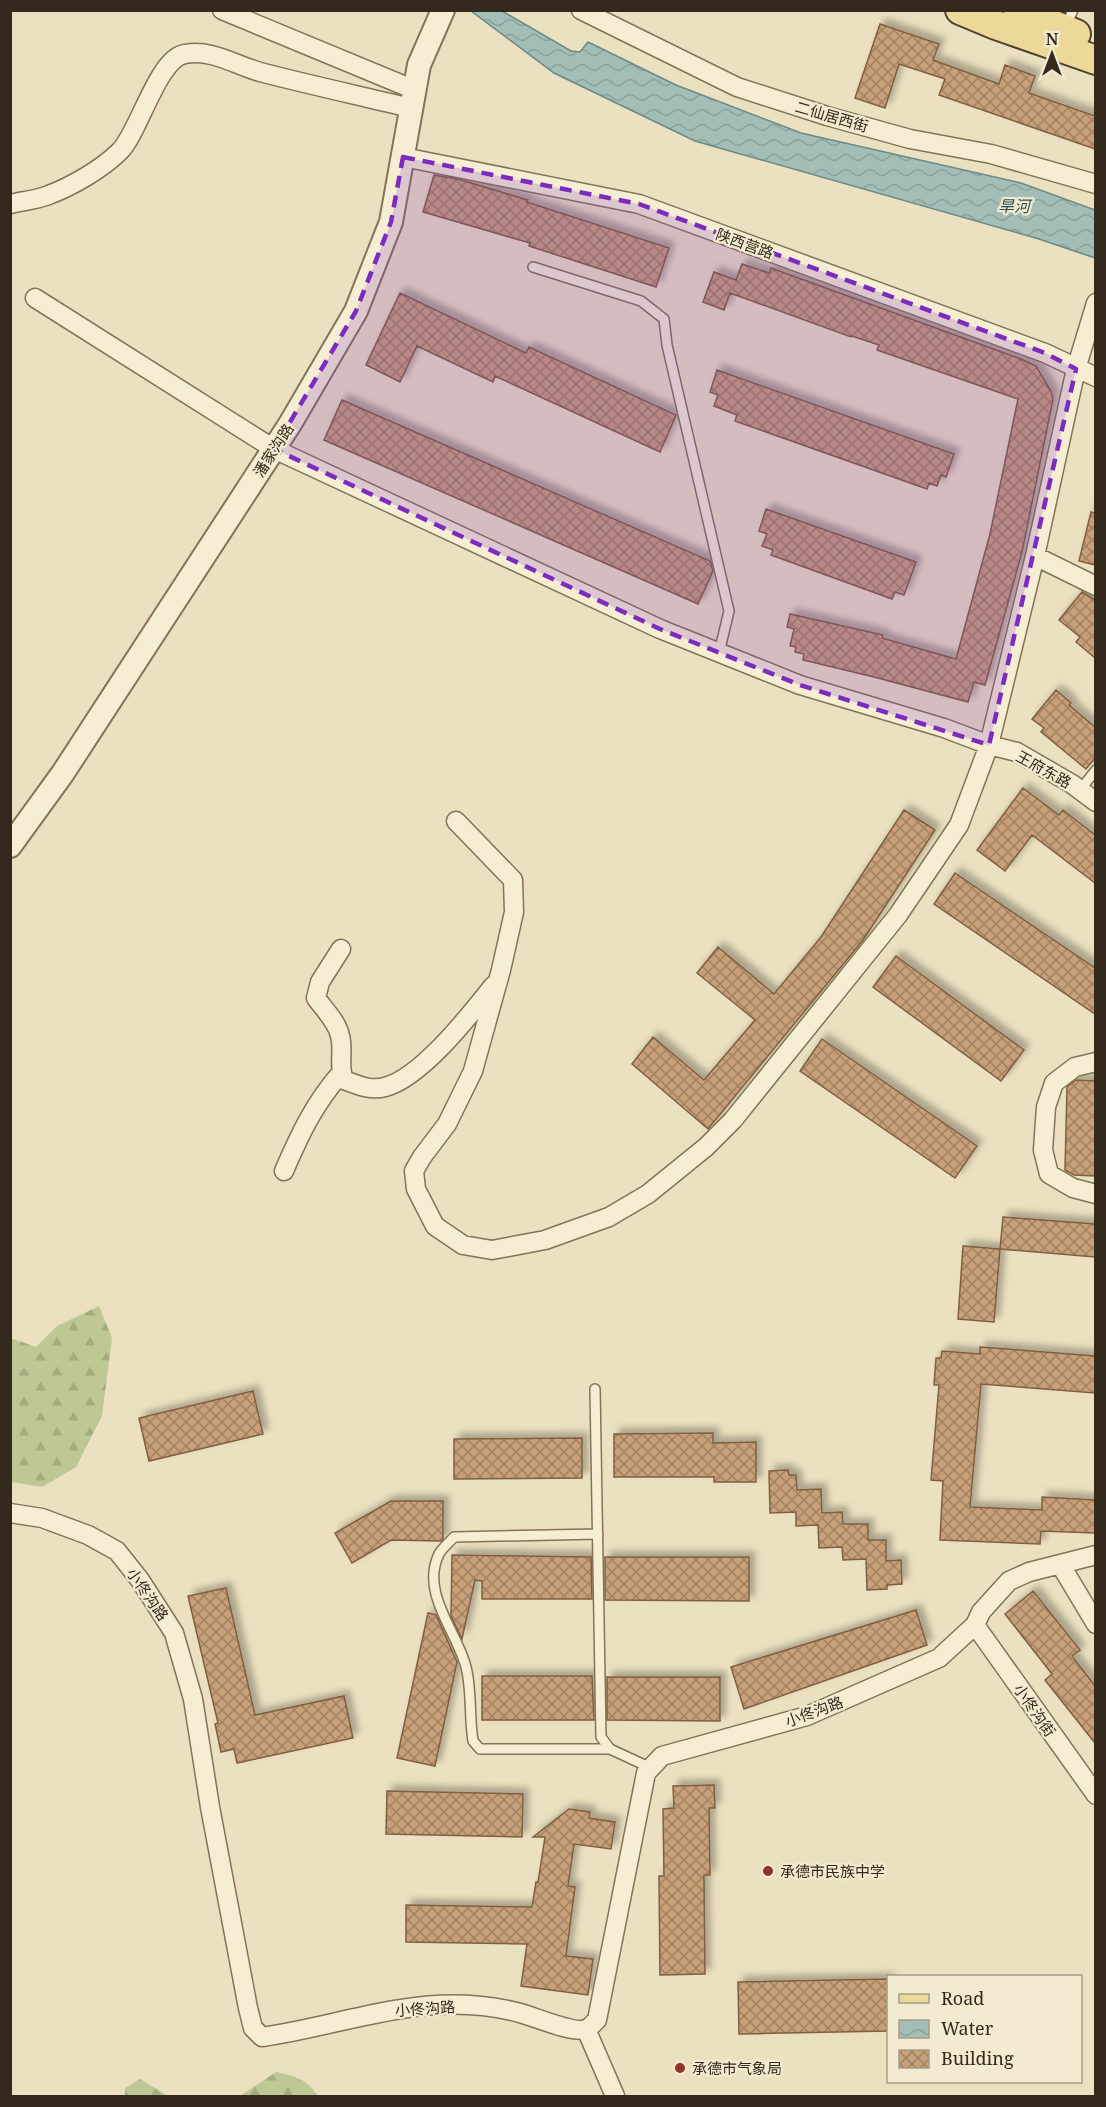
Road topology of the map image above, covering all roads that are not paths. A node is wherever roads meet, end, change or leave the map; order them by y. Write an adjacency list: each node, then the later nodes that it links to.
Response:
1 (222, 10): 9 (street)
2 (581, 10): 11 (street, 二仙居西街)
3 (960, 10): 8 (main road)
4 (1018, 10): 6 (main road)
5 (441, 14): 9 (street, 潘家沟路)
6 (1069, 20): 7 (main road)
7 (1095, 41)
8 (1095, 60)
9 (413, 99): 10 (street, 潘家沟路); 12 (street)
10 (403, 157): 16 (street, 陕西营路); 18 (street, 潘家沟路)
11 (1095, 184)
12 (10, 204)
13 (533, 267): 21 (lane)
14 (35, 298): 18 (street, 王府东路)
15 (1095, 303): 16 (street)
16 (1076, 369): 17 (street, 陕西营路); 19 (street)
17 (1095, 377)
18 (274, 449): 21 (street, 王府东路); 27 (street, 潘家沟路)
19 (1035, 556): 20 (street); 22 (street)
20 (1095, 586)
21 (719, 653): 22 (street, 王府东路)
22 (989, 745): 24 (street, 王府东路); 29 (street)
23 (1095, 770): 24 (lane)
24 (1080, 790): 25 (street, 王府东路)
25 (1095, 802)
26 (456, 821): 29 (street)
27 (10, 846)
28 (341, 949): 31 (street)
29 (498, 981): 31 (street)
30 (1095, 1062): 33 (street)
31 (341, 1073): 32 (street)
32 (284, 1171)
33 (1095, 1194)
34 (595, 1389): 36 (lane)
35 (10, 1513): 44 (street, 小佟沟路)
36 (597, 1534): 41 (lane); 41 (lane)
37 (1095, 1555): 38 (street, 小佟沟路)
38 (1060, 1564): 39 (street, 小佟沟路); 40 (street)
39 (975, 1624): 42 (street, 小佟沟路); 43 (street, 小佟沟街)
40 (1095, 1624)
41 (610, 1749): 42 (lane)
42 (651, 1768): 44 (street)
43 (1095, 1795)
44 (586, 2029): 45 (street)
45 (615, 2097)

